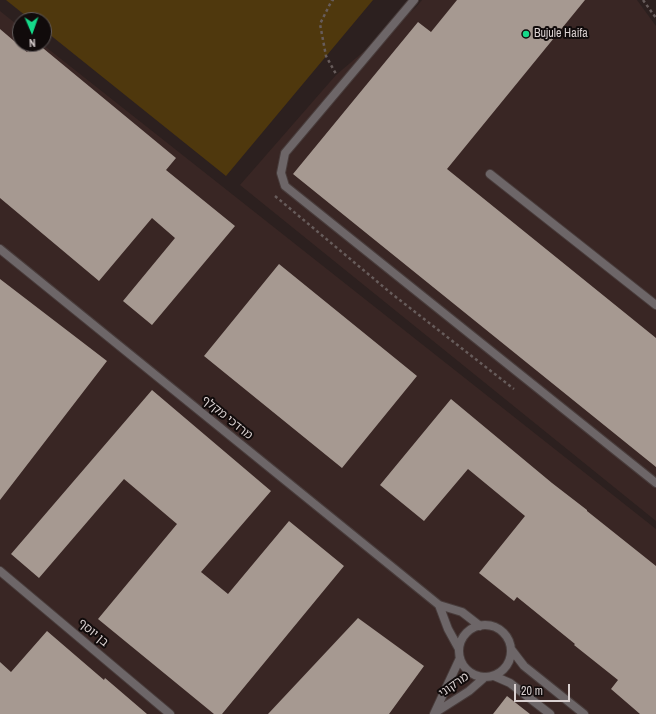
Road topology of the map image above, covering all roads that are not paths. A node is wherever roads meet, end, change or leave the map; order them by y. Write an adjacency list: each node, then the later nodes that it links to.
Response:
1 (414, 0): 5 (street)
2 (490, 174): 4 (street)
3 (0, 249): 7 (street, מרדכי מקלף)
4 (656, 305)
5 (656, 483)
6 (0, 571): 14 (street, בן יוסף)
7 (439, 605): 8 (street, מרדכי מקלף); 10 (street)
8 (480, 626): 9 (street); 10 (street)
9 (511, 649): 11 (street); 16 (street)
10 (459, 654): 12 (street); 13 (street, מרקוני)
11 (494, 676): 12 (street); 15 (street)
12 (485, 677): 13 (street, מרקוני)
13 (435, 713)
14 (170, 714)
15 (550, 714)
16 (584, 714)

